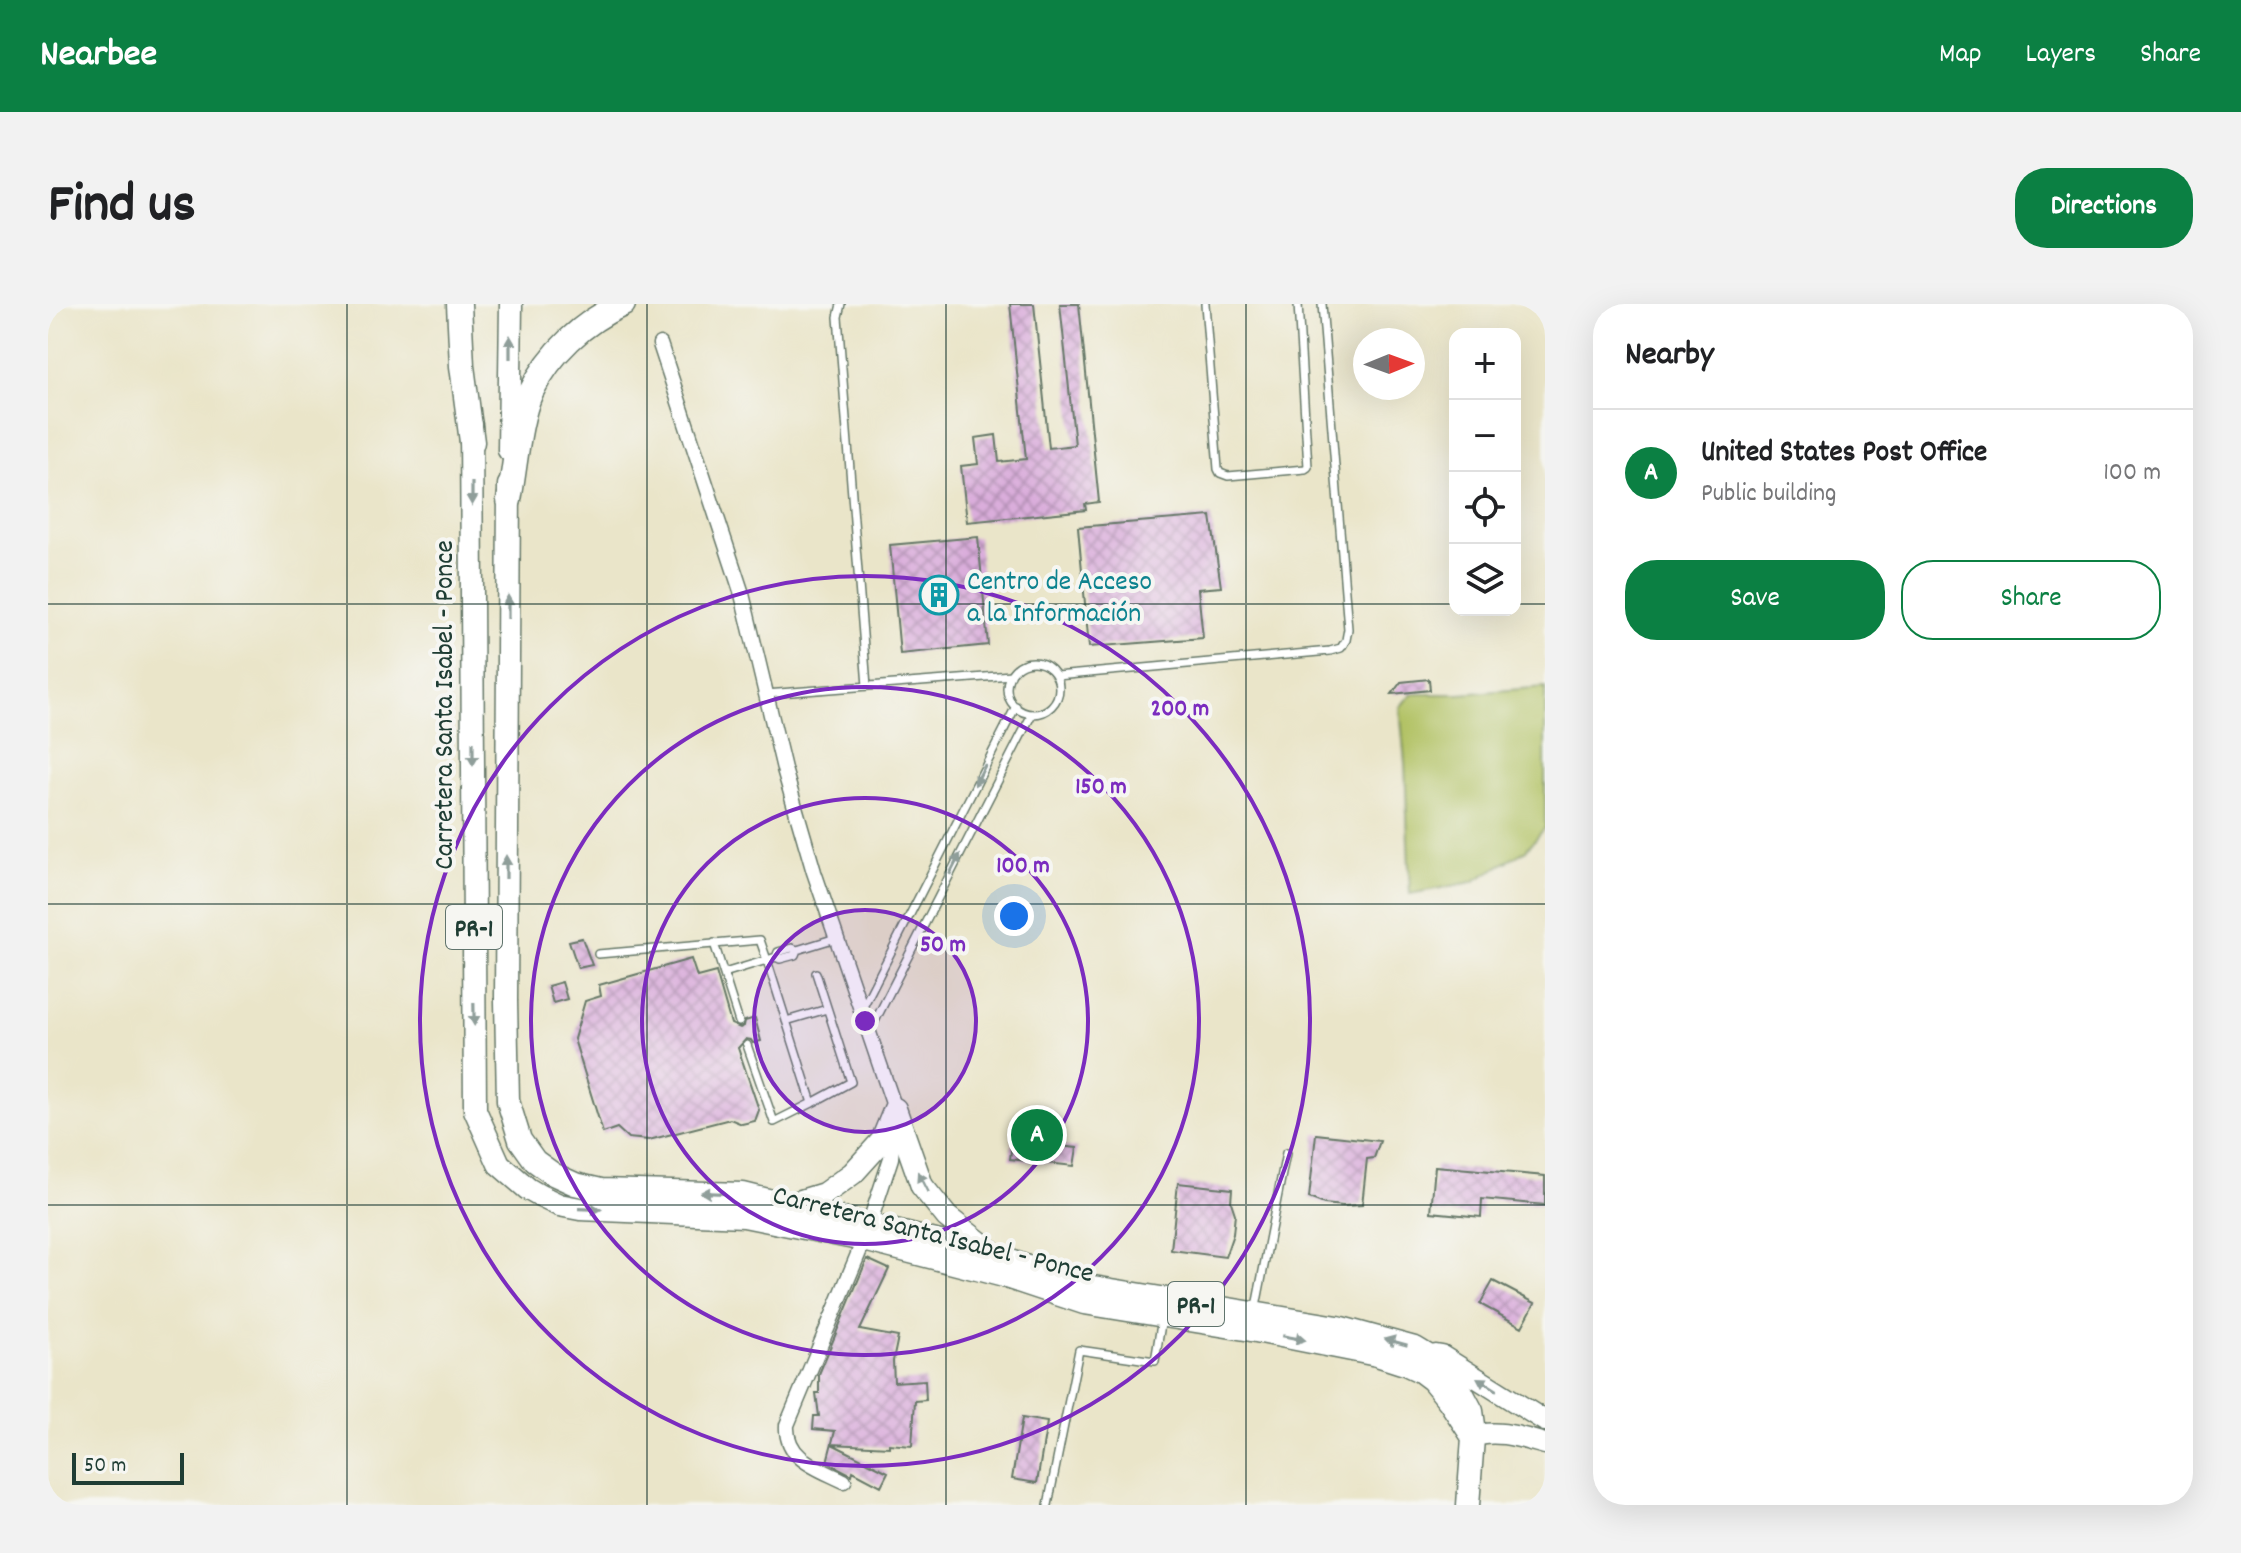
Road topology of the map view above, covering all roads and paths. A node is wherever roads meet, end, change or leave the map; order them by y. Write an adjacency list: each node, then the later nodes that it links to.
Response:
1 (459, 304): 10 (highway)
2 (470, 304): 10 (main road, Carretera Santa Isabel - Ponce / PR-1)
3 (511, 304): 11 (main road, Carretera Santa Isabel - Ponce / PR-1, one-way to 3)
4 (623, 304): 11 (highway)
5 (841, 304): 14 (lane)
6 (1205, 304): 7 (lane)
7 (1298, 304)
8 (1322, 304): 13 (lane)
9 (660, 344): 15 (street)
10 (472, 442): 36 (main road, Carretera Santa Isabel - Ponce / PR-1, one-way to 36)
11 (509, 500): 35 (main road, Carretera Santa Isabel - Ponce / PR-1, one-way to 11)
12 (1011, 675): 13 (lane); 14 (lane); 16 (lane)
13 (1056, 676): 17 (lane)
14 (867, 686): 15 (lane)
15 (766, 694): 20 (street)
16 (1016, 706): 17 (lane); 18 (lane, one-way to 18)
17 (1032, 714): 19 (lane, one-way to 17)
18 (918, 899): 19 (lane); 27 (lane)
19 (933, 907): 30 (lane)
20 (836, 938): 23 (lane); 27 (street)
21 (714, 943): 22 (lane); 23 (lane); 24 (lane)
22 (598, 954)
23 (772, 958): 24 (lane); 28 (lane)
24 (724, 973): 29 (lane)
25 (816, 973): 26 (lane)
26 (827, 1009): 28 (lane); 32 (lane)
27 (861, 1010): 30 (street)
28 (786, 1021): 32 (lane)
29 (739, 1022)
30 (869, 1033): 33 (street)
31 (747, 1045): 32 (lane)
32 (812, 1103)
33 (895, 1109): 35 (main road); 36 (street); 37 (main road, one-way to 33)
34 (1286, 1153): 39 (lane)
35 (788, 1205): 36 (main road, Carretera Santa Isabel - Ponce / PR-1)
36 (866, 1232): 37 (main road, Carretera Santa Isabel - Ponce / PR-1); 38 (main road, Carretera Santa Isabel - Ponce / PR-1); 44 (street)
37 (997, 1256): 39 (main road, Carretera Santa Isabel - Ponce / PR-1)
38 (1162, 1316): 39 (main road, Carretera Santa Isabel - Ponce / PR-1); 45 (lane)
39 (1253, 1321): 40 (main road, Carretera Santa Isabel - Ponce / PR-1, one-way to 39); 42 (main road, Carretera Santa Isabel - Ponce / PR-1, one-way to 42)
40 (1427, 1353): 41 (main road, one-way to 40); 42 (main road, Carretera Santa Isabel - Ponce / PR-1)
41 (1545, 1421)
42 (1473, 1437): 43 (main road); 46 (main road, Carretera Santa Isabel - Ponce / PR-1)
43 (1545, 1444)
44 (844, 1481)
45 (1048, 1505)
46 (1468, 1505)

